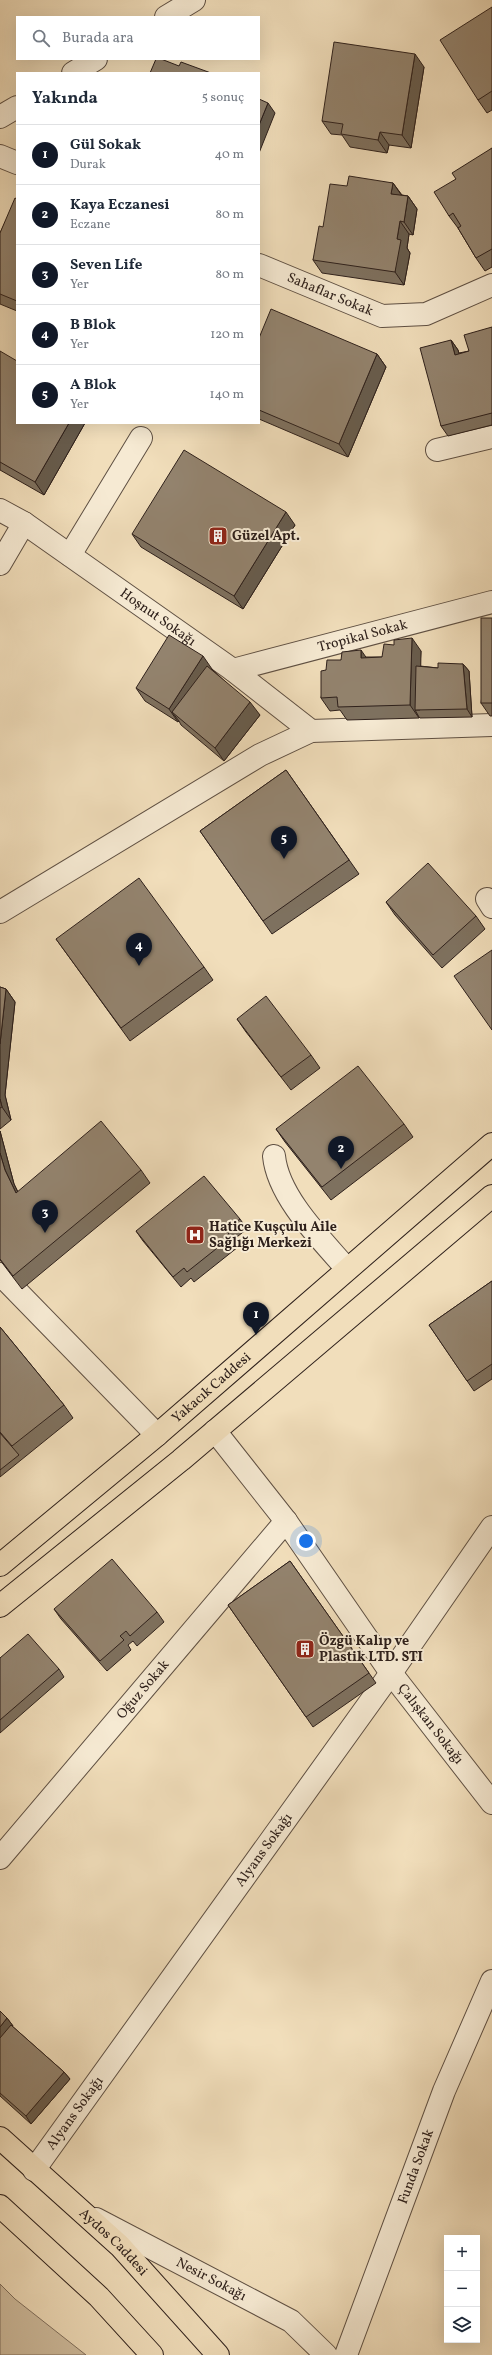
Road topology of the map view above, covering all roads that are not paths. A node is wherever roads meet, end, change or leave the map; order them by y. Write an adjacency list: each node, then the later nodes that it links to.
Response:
1 (194, 0): 2 (street)
2 (168, 16)
3 (94, 60): 4 (street)
4 (75, 72)
5 (16, 108): 6 (street)
6 (0, 117)
7 (0, 156): 8 (street)
8 (16, 163)
9 (260, 265): 10 (street, Sahaflar Sokak)
10 (492, 285)
11 (492, 437): 13 (street)
12 (141, 438): 16 (street)
13 (437, 450)
14 (0, 510): 15 (street, Hoşnut Sokağı)
15 (24, 523): 16 (street, Hoşnut Sokağı); 17 (street)
16 (70, 555): 19 (street, Hoşnut Sokağı)
17 (0, 564)
18 (492, 602): 19 (street, Tropikal Sokak)
19 (233, 670): 21 (street, Hoşnut Sokağı)
20 (492, 725): 21 (street)
21 (311, 731): 22 (street)
22 (0, 912)
23 (492, 1144): 26 (main road, Yakacık Caddesi)
24 (274, 1156): 26 (street)
25 (492, 1196): 28 (main road)
26 (347, 1269): 29 (main road, Yakacık Caddesi)
27 (0, 1274): 29 (street)
28 (215, 1431): 30 (street, Çalışkan Sokağı); 33 (main road)
29 (157, 1435): 32 (main road, Yakacık Caddesi)
30 (286, 1521): 34 (street, Çalışkan Sokağı); 36 (street, Oğuz Sokak)
31 (492, 1527): 34 (street, Alyans Sokağı)
32 (0, 1564)
33 (0, 1606)
34 (391, 1673): 35 (street, Çalışkan Sokağı); 39 (street, Alyans Sokağı)
35 (492, 1803)
36 (0, 1858)
37 (492, 1981): 45 (street, Funda Sokak)
38 (0, 2138): 39 (main road, Aydos Caddesi)
39 (34, 2170): 41 (main road, Aydos Caddesi)
40 (0, 2206): 42 (main road)
41 (88, 2215): 43 (main road, Aydos Caddesi); 44 (street, Nesir Sokağı)
42 (152, 2355)
43 (218, 2355)
44 (326, 2355)
45 (346, 2355)

